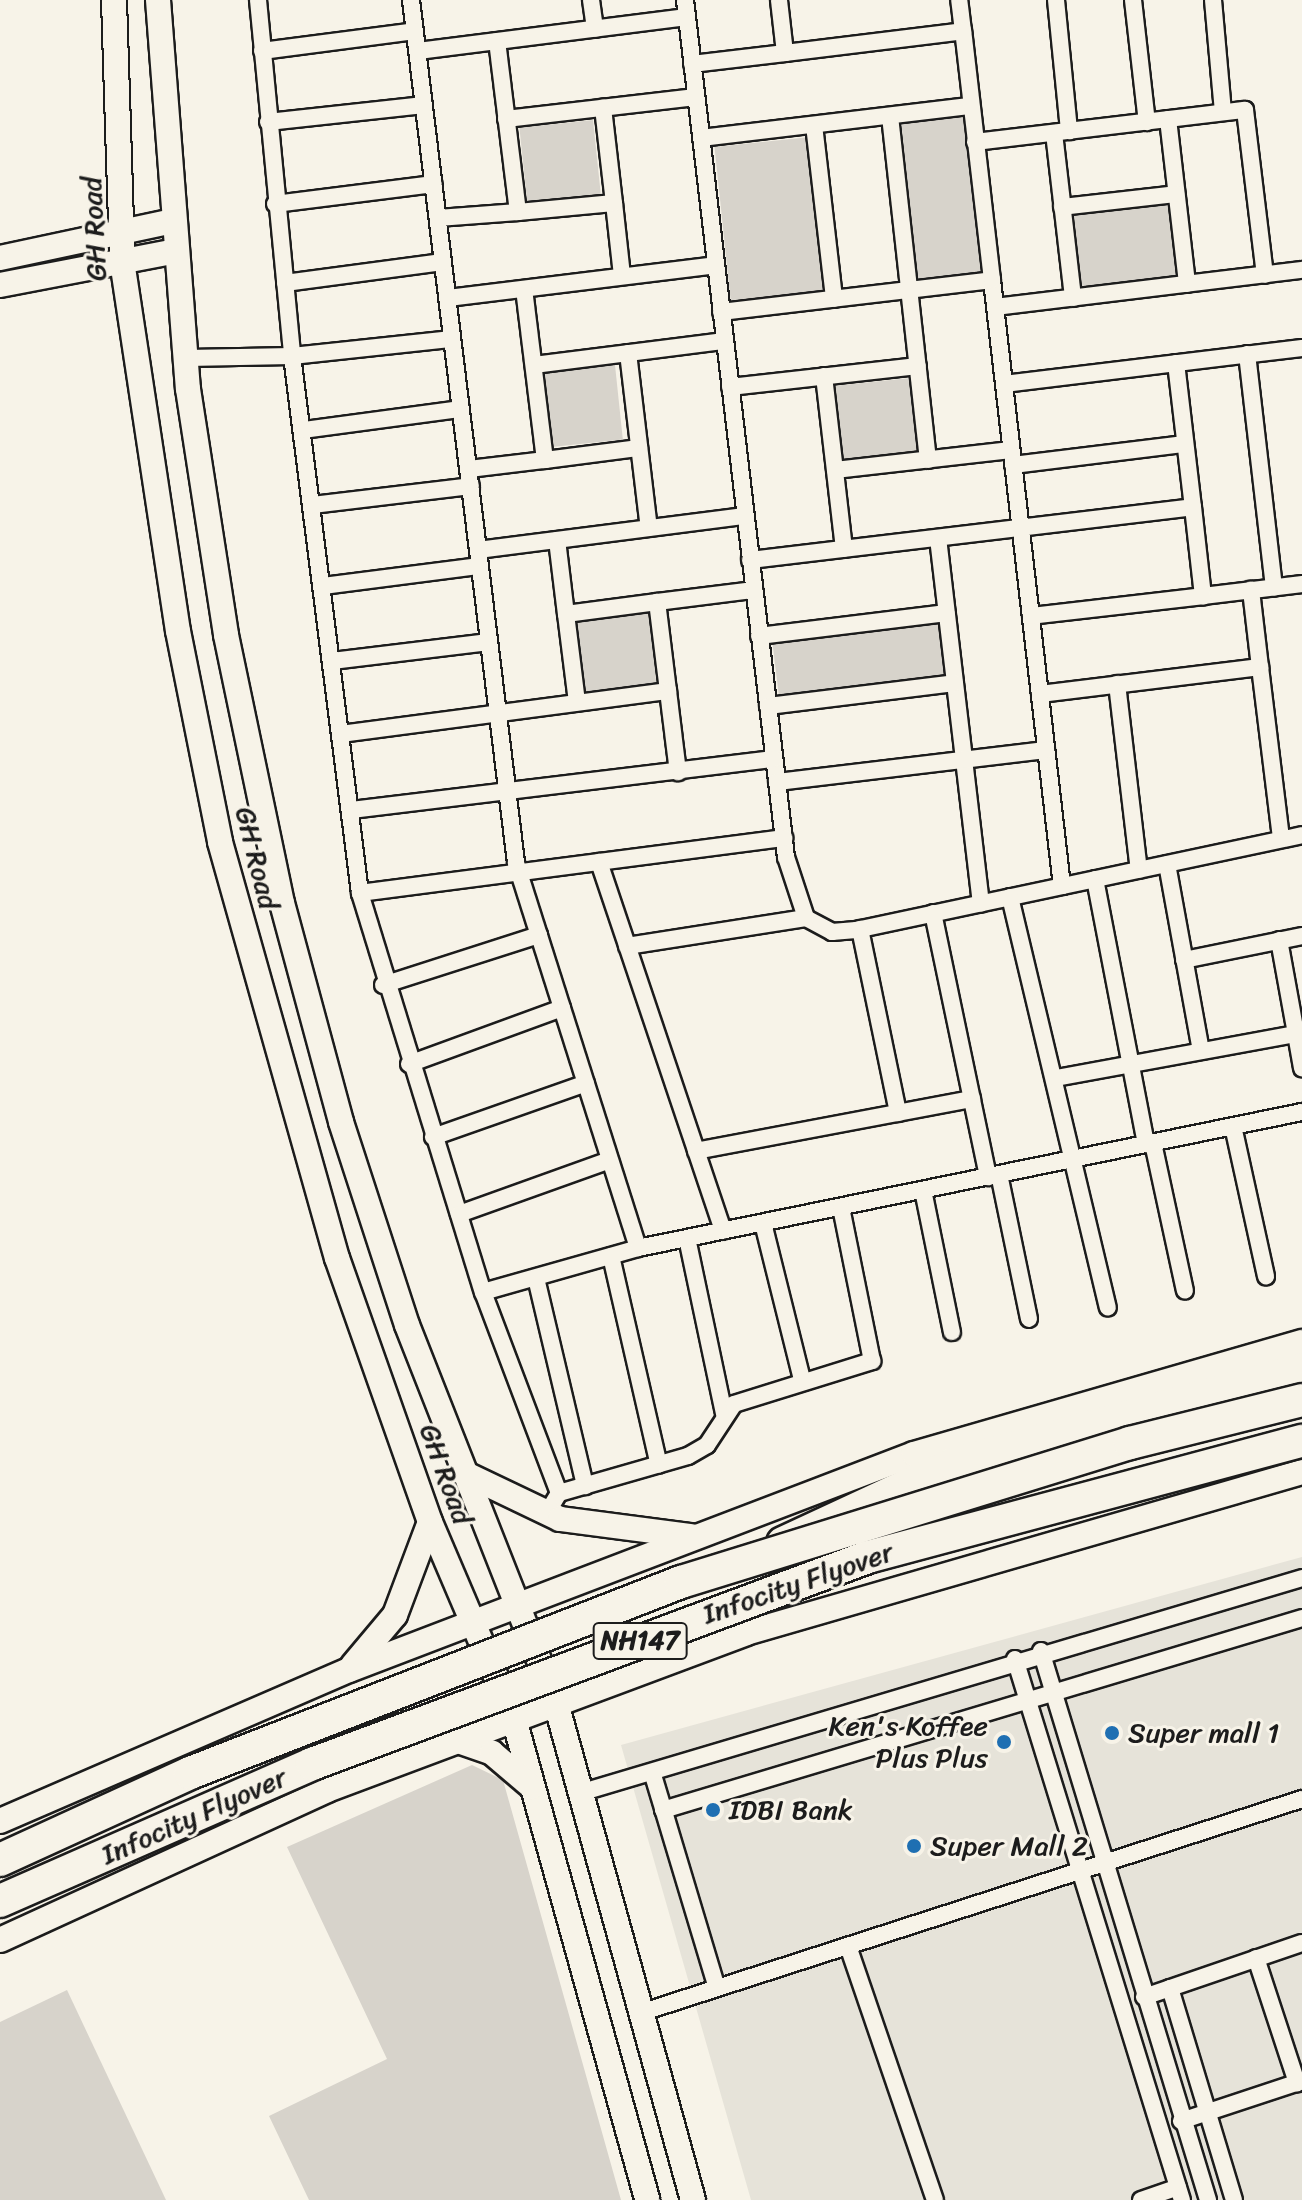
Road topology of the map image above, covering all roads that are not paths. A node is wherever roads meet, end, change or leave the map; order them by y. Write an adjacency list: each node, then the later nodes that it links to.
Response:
1 (114, 0): 42 (street, GH Road)
2 (158, 0): 41 (street, GH Road)
3 (258, 0): 16 (street)
4 (411, 0): 13 (street)
5 (591, 0): 12 (street)
6 (779, 0): 18 (street)
7 (959, 0): 14 (street)
8 (1056, 0): 31 (street)
9 (1133, 0): 29 (street)
10 (1213, 0): 24 (street)
11 (686, 8): 12 (street); 19 (street)
12 (595, 29): 15 (street)
13 (415, 31): 16 (street); 17 (street)
14 (963, 31): 18 (street); 22 (street)
15 (497, 41): 17 (street); 26 (street)
16 (262, 51): 28 (street)
17 (418, 51): 21 (street)
18 (785, 53): 19 (street)
19 (692, 64): 20 (street)
20 (696, 97): 23 (street); 32 (street)
21 (424, 105): 28 (street); 34 (street)
22 (971, 106): 25 (street); 33 (street)
23 (603, 108): 26 (street); 36 (street)
24 (1223, 112): 27 (street); 49 (street)
25 (890, 116): 30 (street); 56 (street)
26 (506, 119): 39 (street)
27 (1168, 119): 29 (street); 35 (street)
28 (268, 122): 37 (street)
29 (1147, 122): 31 (street)
30 (814, 125): 32 (street); 59 (street)
31 (1061, 132): 33 (street); 38 (street)
32 (701, 138): 47 (street)
33 (975, 142): 51 (street)
34 (434, 184): 37 (street); 40 (street)
35 (1176, 194): 38 (street); 53 (street)
36 (614, 203): 39 (street); 50 (street)
37 (275, 204): 52 (street)
38 (1062, 207): 58 (street)
39 (518, 212): 40 (street)
40 (438, 218): 46 (street)
41 (173, 221): 42 (street); 43 (street, GH Road)
42 (122, 233): 44 (street); 45 (street, GH Road)
43 (176, 251): 45 (street); 68 (street, GH Road)
44 (0, 258)
45 (122, 261): 54 (street); 189 (street, GH Road)
46 (443, 262): 52 (street); 57 (street)
47 (715, 265): 50 (street); 61 (street)
48 (1302, 270): 49 (street)
49 (1265, 275): 53 (street)
50 (622, 276): 55 (street)
51 (992, 280): 56 (street); 60 (street)
52 (285, 283): 67 (street)
53 (1187, 284): 58 (street)
54 (0, 285)
55 (524, 289): 57 (street); 70 (street)
56 (909, 290): 59 (street); 71 (street)
57 (448, 298): 62 (street)
58 (1073, 298): 60 (street)
59 (834, 299): 61 (street)
60 (995, 307): 73 (street)
61 (721, 312): 63 (street)
62 (452, 339): 67 (street); 75 (street)
63 (724, 341): 65 (street); 74 (street)
64 (1302, 348): 66 (street)
65 (628, 353): 70 (street); 78 (street)
66 (1247, 354): 69 (street); 96 (street)
67 (292, 356): 68 (street); 76 (street)
68 (187, 358): 185 (street, GH Road)
69 (1176, 363): 73 (street); 77 (street)
70 (534, 365): 80 (street)
71 (918, 366): 72 (street); 81 (street)
72 (824, 376): 74 (street); 82 (street)
73 (1004, 384): 79 (street)
74 (730, 387): 86 (street)
75 (461, 409): 76 (street); 83 (street)
76 (303, 430): 84 (street)
77 (1185, 444): 79 (street); 85 (street)
78 (639, 448): 80 (street); 87 (street)
79 (1012, 458): 81 (street); 88 (street)
80 (545, 460): 83 (street)
81 (928, 460): 82 (street)
82 (835, 470): 91 (street)
83 (470, 478): 84 (street); 92 (street)
84 (312, 505): 95 (street)
85 (1193, 507): 88 (street); 99 (street)
86 (745, 516): 87 (street); 93 (street)
87 (649, 528): 90 (street)
88 (1020, 528): 89 (street); 103 (street)
89 (938, 538): 91 (street); 101 (street)
90 (557, 540): 92 (street); 102 (street)
91 (844, 549): 93 (street)
92 (479, 558): 95 (street); 105 (street)
93 (750, 560): 97 (street)
94 (1302, 584): 96 (street)
95 (323, 586): 106 (street)
96 (1274, 587): 98 (street)
97 (754, 590): 100 (street); 104 (street)
98 (1251, 590): 99 (street); 107 (street)
99 (1203, 596): 103 (street)
100 (657, 602): 102 (street); 110 (street)
101 (947, 613): 104 (street); 108 (street)
102 (566, 614): 112 (street)
103 (1031, 616): 111 (street)
104 (759, 636): 113 (street)
105 (489, 642): 106 (street); 114 (street)
106 (332, 661): 115 (street)
107 (1260, 667): 109 (street); 125 (street)
108 (955, 683): 113 (street); 118 (street)
109 (1117, 684): 111 (street); 128 (street)
110 (668, 691): 112 (street); 119 (street)
111 (1040, 694): 116 (street)
112 (577, 702): 114 (street)
113 (768, 706): 117 (street)
114 (498, 712): 115 (street); 121 (street)
115 (341, 734): 122 (street)
116 (1046, 750): 118 (street); 131 (street)
117 (774, 759): 119 (street); 120 (street)
118 (964, 760): 120 (street); 134 (street)
119 (678, 772): 121 (street)
120 (777, 782): 124 (street)
121 (508, 793): 122 (street); 129 (street)
122 (351, 810): 132 (street)
123 (1302, 835): 125 (street)
124 (784, 838): 126 (street); 136 (street)
125 (1281, 839): 127 (street)
126 (599, 862): 129 (street); 141 (street)
127 (1167, 864): 128 (street); 142 (street)
128 (1139, 870): 130 (street)
129 (519, 872): 132 (street); 138 (street)
130 (1095, 879): 131 (street); 148 (street)
131 (1062, 886): 133 (street)
132 (360, 893): 143 (street)
133 (1010, 897): 134 (street); 150 (street)
134 (981, 903): 135 (street)
135 (933, 913): 137 (street); 152 (street)
136 (806, 918): 137 (street); 141 (street)
137 (860, 929): 154 (street)
138 (539, 935): 143 (street); 144 (street)
139 (1302, 936): 140 (street)
140 (1279, 940): 142 (street); 145 (street)
141 (627, 946): 158 (street)
142 (1184, 960): 146 (street)
143 (383, 985): 147 (street)
144 (562, 1008): 147 (street); 151 (street)
145 (1296, 1034): 146 (street); 149 (street)
146 (1201, 1051): 148 (street)
147 (409, 1064): 156 (street)
148 (1127, 1065): 150 (street); 157 (street)
149 (1302, 1068)
150 (1056, 1078): 159 (street)
151 (586, 1083): 156 (street); 160 (street)
152 (972, 1099): 154 (street); 161 (street)
153 (1302, 1112): 155 (street)
154 (898, 1113): 158 (street)
155 (1233, 1126): 157 (street); 170 (street)
156 (433, 1137): 164 (street)
157 (1149, 1143): 159 (street); 172 (street)
158 (696, 1151): 166 (street)
159 (1076, 1158): 161 (street); 174 (street)
160 (610, 1160): 164 (street); 168 (street)
161 (993, 1175): 162 (street); 175 (street)
162 (923, 1190): 163 (street); 176 (street)
163 (841, 1207): 165 (street); 179 (street)
164 (459, 1214): 173 (street)
165 (763, 1223): 166 (street); 179 (street)
166 (723, 1231): 167 (street)
167 (687, 1238): 168 (street); 181 (street)
168 (638, 1248): 169 (street)
169 (611, 1256): 171 (street); 183 (street)
170 (1266, 1276)
171 (536, 1278): 173 (street); 186 (street)
172 (1185, 1291)
173 (483, 1292): 187 (street)
174 (1108, 1307)
175 (1029, 1319)
176 (952, 1332)
177 (1302, 1342): 190 (street)
178 (1302, 1369): 191 (highway, bridge)
179 (802, 1379): 181 (street)
180 (1302, 1400): 191 (highway, Infocity Flyover / NH147, bridge)
181 (724, 1414): 183 (street)
182 (1302, 1441): 213 (highway, Infocity Flyover / NH147, bridge)
183 (659, 1465): 186 (street)
184 (1302, 1472): 200 (street)
185 (466, 1474): 188 (street); 193 (street, GH Road)
186 (585, 1486): 187 (street)
187 (559, 1493): 188 (street)
188 (546, 1515): 190 (street)
189 (430, 1522): 195 (street, GH Road); 198 (street)
190 (701, 1536): 193 (street)
191 (753, 1560): 210 (highway, Infocity Flyover / NH147, bridge)
192 (1302, 1578): 196 (street)
193 (519, 1607): 195 (street); 200 (street, GH Road)
194 (1302, 1618): 199 (street)
195 (474, 1622): 198 (street); 202 (street, GH Road)
196 (1041, 1651): 197 (street); 199 (street)
197 (1015, 1659): 201 (street); 204 (street)
198 (349, 1670): 209 (street)
199 (1052, 1689): 201 (street); 211 (street)
200 (553, 1692): 202 (street); 206 (street, GH Road)
201 (1026, 1697): 208 (street); 212 (street)
202 (514, 1719): 203 (street); 205 (street, GH Road)
203 (455, 1740): 205 (street); 214 (street)
204 (653, 1775): 206 (street); 208 (street)
205 (533, 1789): 226 (street, GH Road)
206 (583, 1792): 221 (street, GH Road)
207 (1302, 1799): 211 (street)
208 (663, 1810): 218 (street)
209 (0, 1821)
210 (0, 1860)
211 (1103, 1862): 212 (street); 220 (street)
212 (1077, 1868): 216 (street); 225 (street)
213 (0, 1901)
214 (0, 1940)
215 (1302, 1943): 217 (street)
216 (848, 1946): 218 (street); 228 (street)
217 (1256, 1958): 219 (street); 222 (street)
218 (717, 1988): 221 (street)
219 (1170, 1988): 220 (street); 223 (street)
220 (1144, 1997): 224 (street)
221 (643, 2012): 227 (street, GH Road)
222 (1299, 2082): 223 (street)
223 (1208, 2112): 224 (street); 231 (street)
224 (1181, 2121): 230 (street)
225 (1180, 2194): 229 (street)
226 (647, 2200)
227 (693, 2200)
228 (935, 2200)
229 (1141, 2200)
230 (1208, 2200)
231 (1234, 2200)

